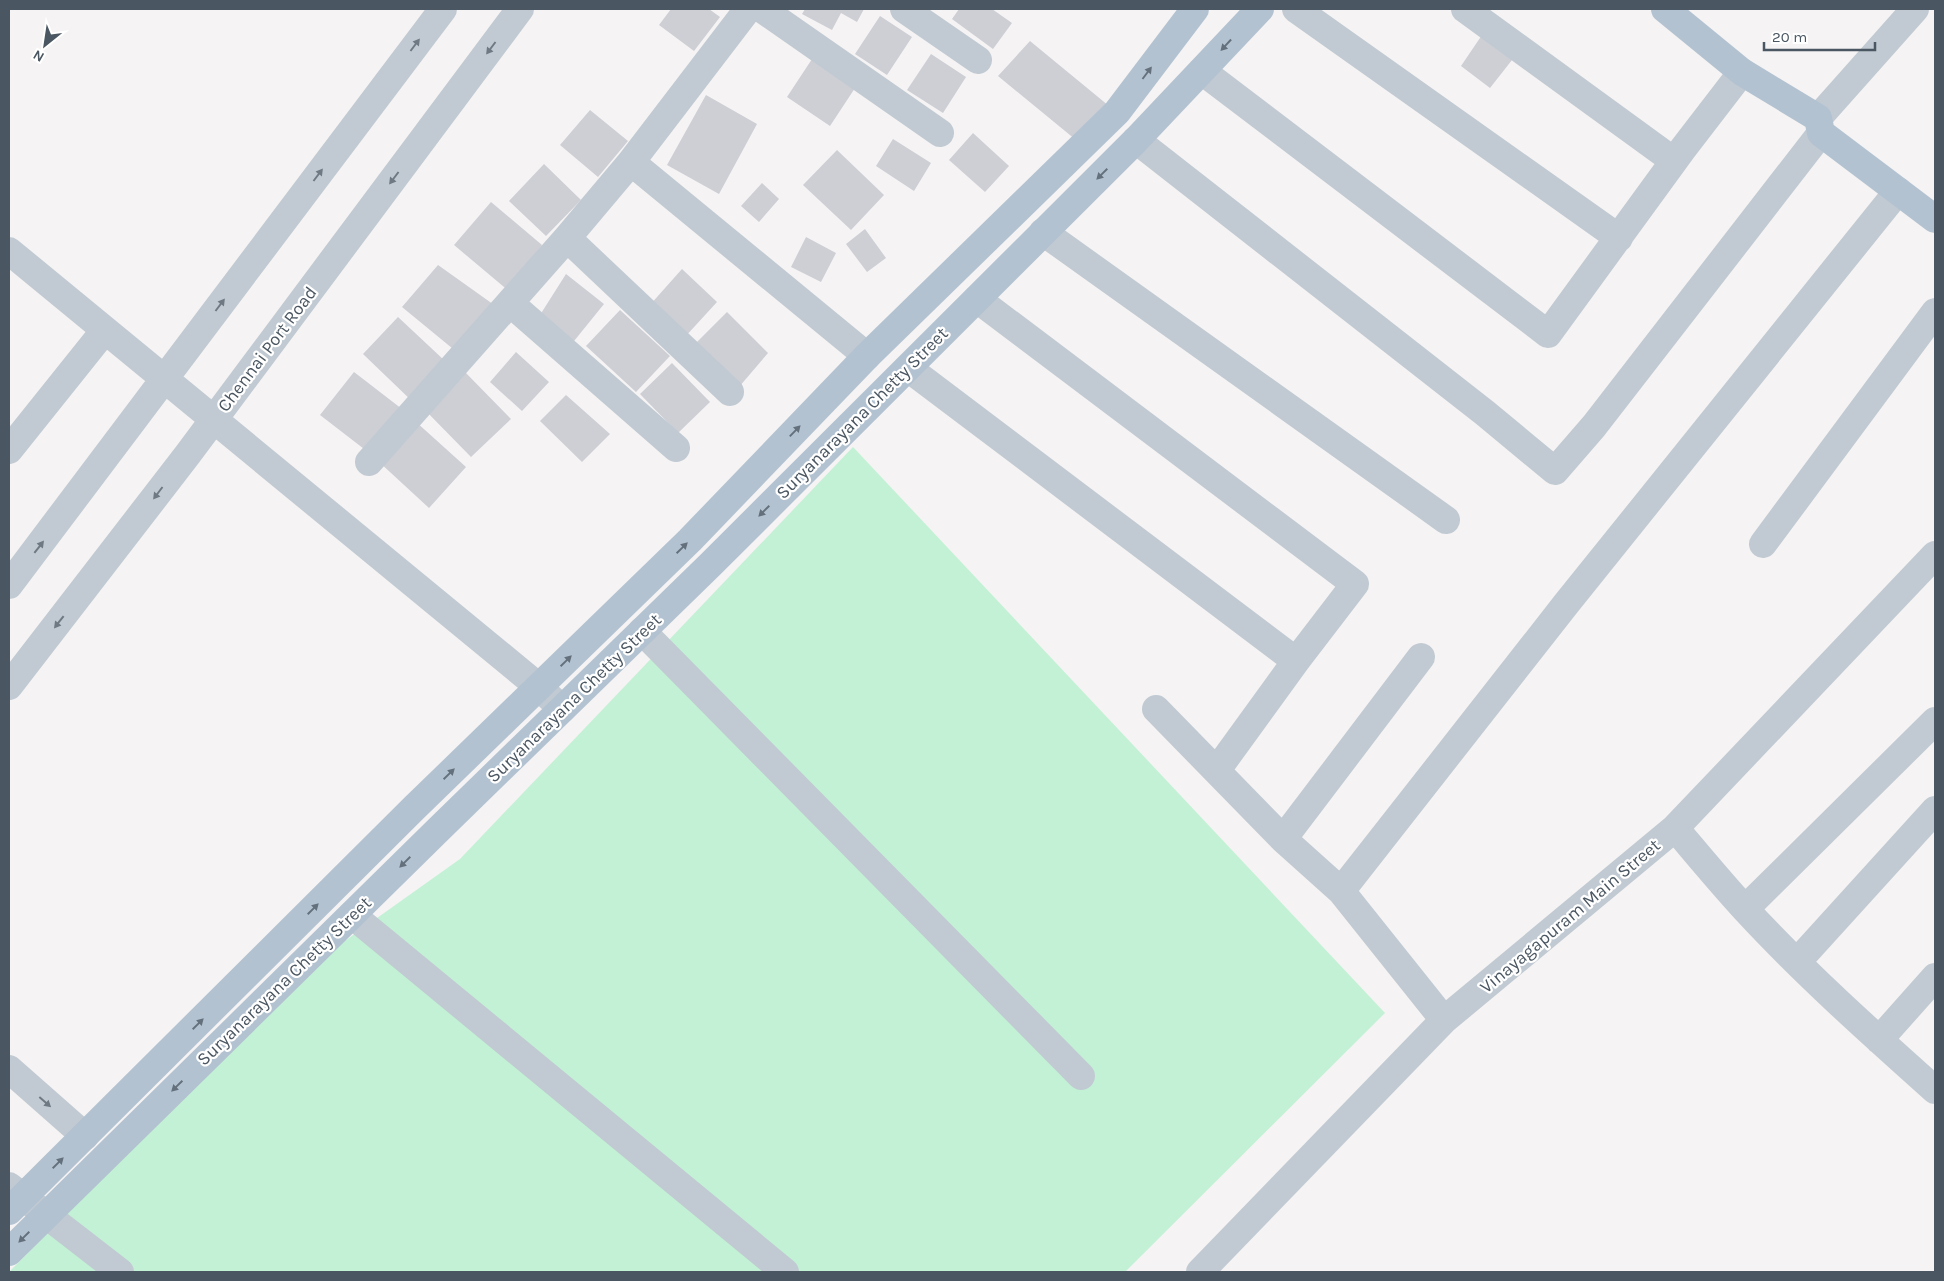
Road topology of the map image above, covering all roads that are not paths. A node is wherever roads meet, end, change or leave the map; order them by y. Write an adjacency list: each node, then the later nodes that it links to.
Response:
1 (443, 9): 41 (street, one-way to 1)
2 (520, 9): 45 (street, Chennai Port Road, one-way to 45)
3 (748, 9): 21 (street)
4 (762, 9): 18 (street)
5 (904, 9): 14 (street)
6 (1195, 9): 32 (main road, Suryanarayana Chetty Street, one-way to 6)
7 (1260, 9): 15 (main road, Suryanarayana Chetty Street, one-way to 15)
8 (1296, 9): 26 (street)
9 (1465, 9): 20 (street)
10 (1665, 9): 16 (main road)
11 (1915, 9): 17 (street)
12 (1919, 9): 13 (street)
13 (1935, 22)
14 (978, 60)
15 (1202, 71): 19 (main road, Suryanarayana Chetty Street); 26 (street)
16 (1742, 72): 17 (main road); 20 (street)
17 (1820, 125): 19 (street); 22 (main road)
18 (940, 133)
19 (1136, 140): 24 (main road, Suryanarayana Chetty Street, one-way to 24)
20 (1674, 161): 26 (street)
21 (631, 162): 25 (street); 32 (street)
22 (1898, 191): 23 (main road); 54 (street)
23 (1935, 219)
24 (1043, 232): 28 (main road, Suryanarayana Chetty Street); 38 (street)
25 (567, 238): 29 (street); 34 (street)
26 (1619, 238)
27 (9, 251): 31 (street)
28 (977, 299): 33 (main road, Suryanarayana Chetty Street); 44 (street)
29 (510, 302): 35 (street); 37 (street)
30 (1935, 312): 39 (street)
31 (105, 330): 36 (street); 46 (street)
32 (867, 356): 46 (main road, Suryanarayana Chetty Street, one-way to 32)
33 (908, 368): 42 (main road, Suryanarayana Chetty Street, one-way to 42); 44 (street)
34 (730, 392)
35 (676, 448)
36 (9, 450)
37 (369, 462)
38 (1446, 520)
39 (1763, 544)
40 (1935, 555): 52 (street, Vinayagapuram Main Street)
41 (9, 585)
42 (642, 632): 47 (main road, Suryanarayana Chetty Street); 62 (street)
43 (1421, 657): 53 (street)
44 (1296, 661): 50 (street)
45 (9, 686)
46 (539, 688): 47 (street); 64 (main road, Suryanarayana Chetty Street, one-way to 46)
47 (562, 709): 56 (main road, Suryanarayana Chetty Street, one-way to 56)
48 (1156, 709): 50 (street)
49 (1935, 721): 55 (street)
50 (1217, 770): 53 (street)
51 (1935, 810): 57 (street)
52 (1675, 828): 55 (street); 59 (street, Vinayagapuram Main Street)
53 (1283, 838): 54 (street)
54 (1341, 891): 59 (street)
55 (1745, 909): 57 (street)
56 (352, 915): 66 (main road, Suryanarayana Chetty Street, one-way to 66); 69 (street)
57 (1797, 962): 60 (street)
58 (1935, 977): 60 (street)
59 (1444, 1020): 70 (street, Vinayagapuram Main Street)
60 (1879, 1040): 63 (street)
61 (9, 1069): 64 (street, one-way to 64)
62 (1081, 1076)
63 (1935, 1090)
64 (85, 1136): 65 (main road, Suryanarayana Chetty Street, one-way to 64)
65 (13, 1198): 66 (street)
66 (45, 1215): 67 (main road, Suryanarayana Chetty Street, one-way to 67); 68 (street)
67 (9, 1252)
68 (120, 1272)
69 (785, 1272)
70 (1200, 1272)

